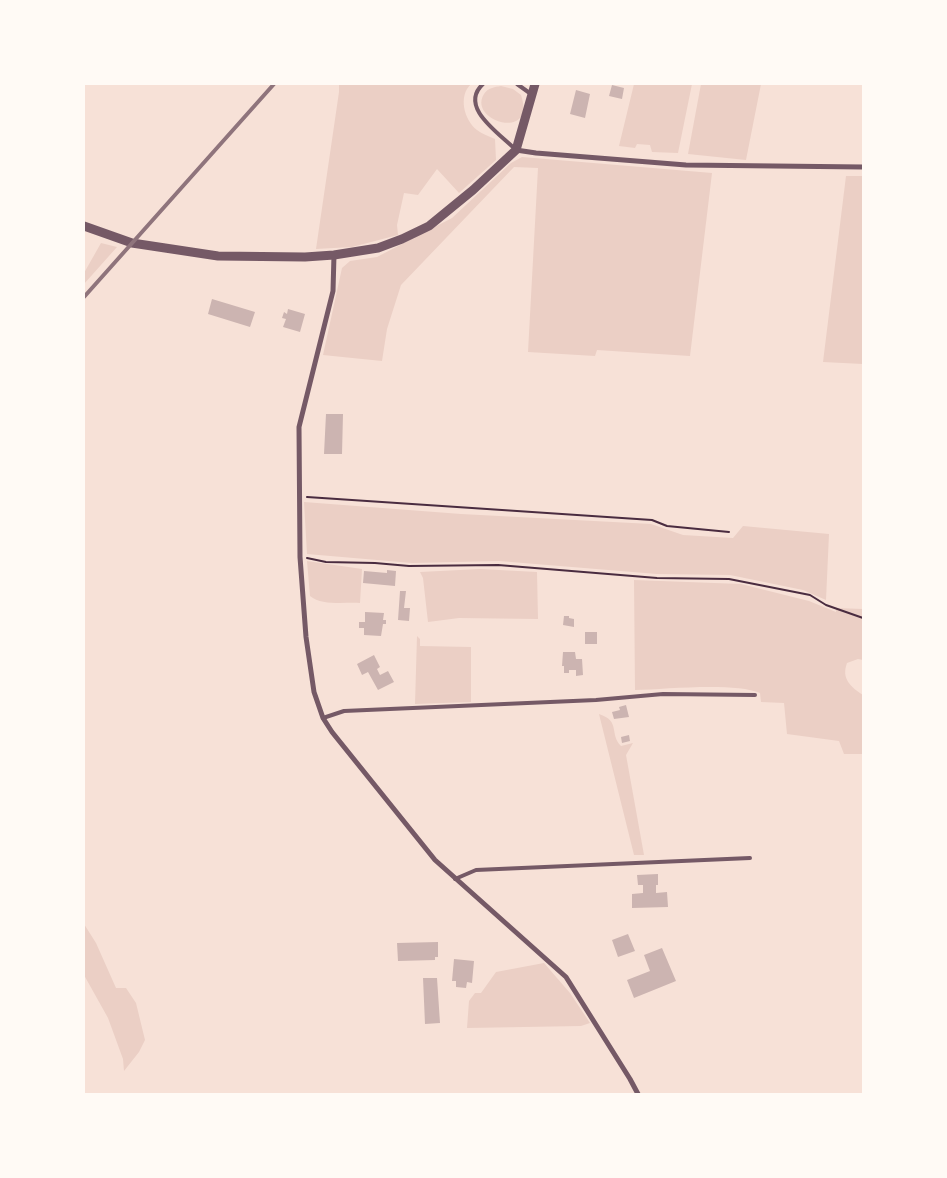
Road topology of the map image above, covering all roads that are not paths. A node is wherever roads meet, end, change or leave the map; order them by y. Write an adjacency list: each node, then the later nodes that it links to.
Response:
1 (483, 84): 5 (lane)
2 (517, 84): 4 (lane)
3 (535, 84): 4 (street)
4 (533, 95): 5 (street)
5 (516, 150): 6 (street); 8 (street)
6 (863, 167)
7 (84, 226): 8 (street)
8 (334, 255): 10 (street)
9 (755, 695): 10 (lane)
10 (324, 718): 12 (street)
11 (750, 858): 12 (lane)
12 (455, 879): 13 (street)
13 (638, 1094)

